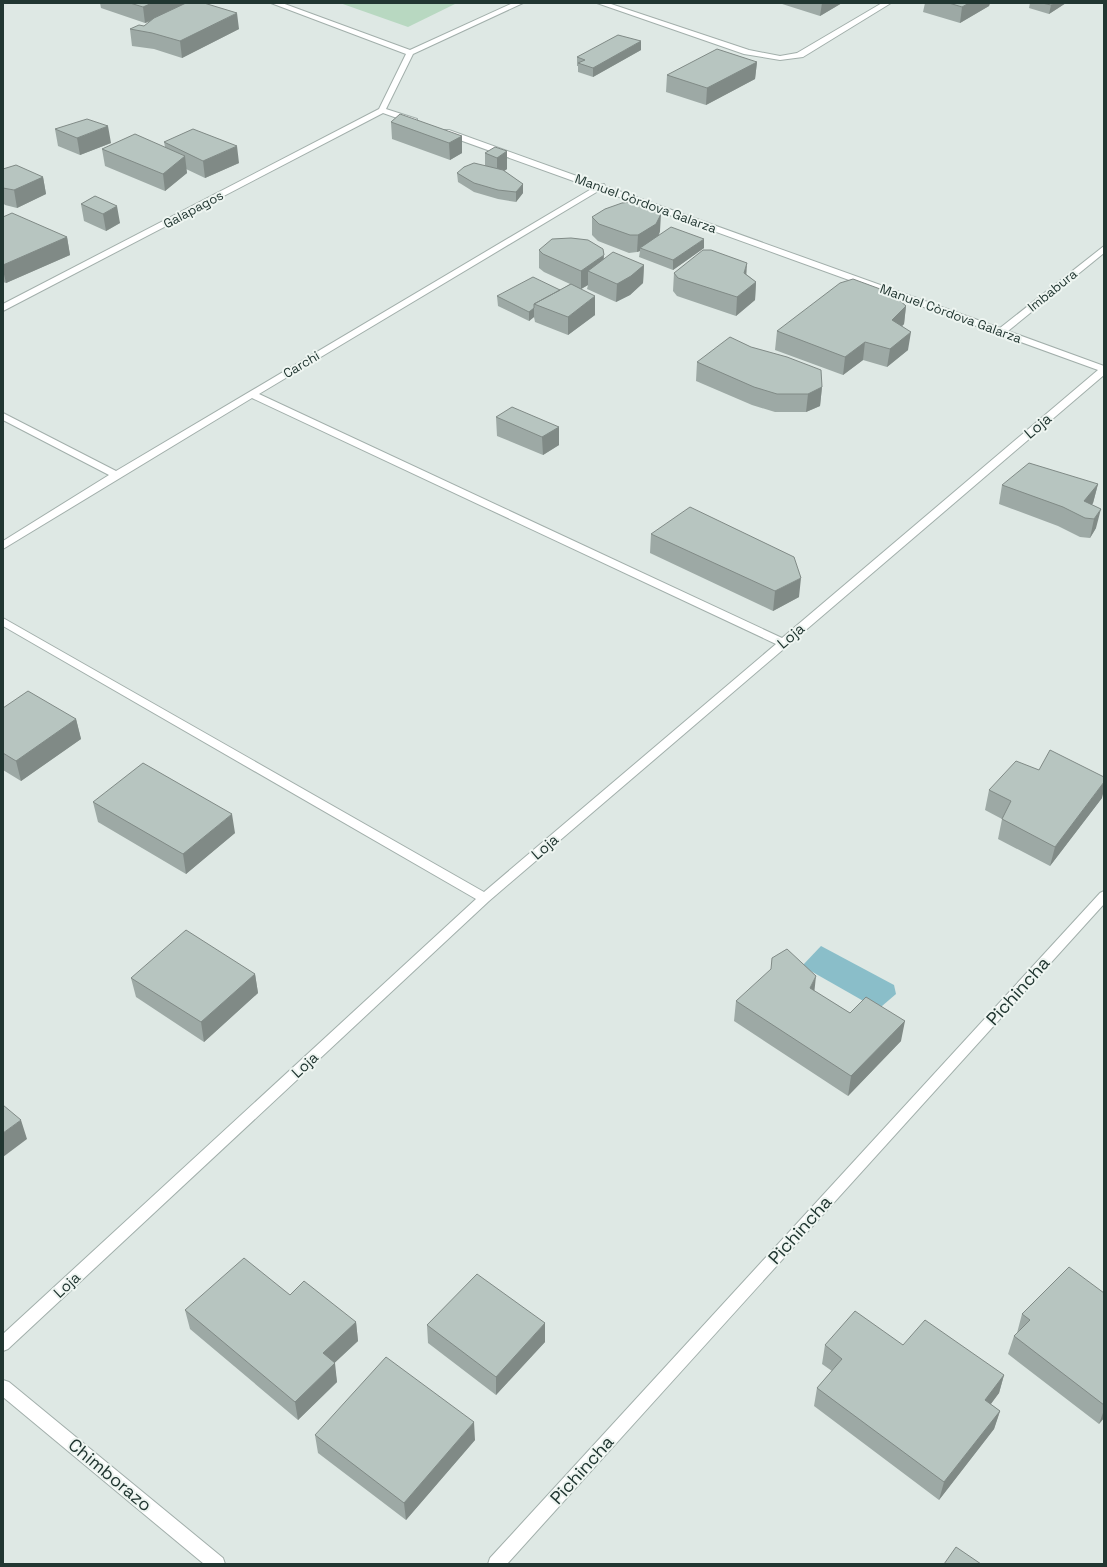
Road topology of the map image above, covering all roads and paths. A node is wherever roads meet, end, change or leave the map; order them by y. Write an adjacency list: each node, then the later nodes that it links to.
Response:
1 (275, 3): 5 (street)
2 (519, 3): 5 (street)
3 (601, 3): 4 (street)
4 (887, 3)
5 (410, 53): 6 (street)
6 (382, 110): 7 (street); 11 (street, Galapagos)
7 (420, 123)
8 (435, 128): 9 (street, Manuel Còrdova Galarza)
9 (601, 186): 12 (street, Manuel Còrdova Galarza); 14 (street, Carchi)
10 (1104, 249): 12 (street, Imbabura)
11 (3, 308)
12 (1001, 332): 13 (street, Manuel Còrdova Galarza)
13 (1104, 369): 19 (street, Loja)
14 (251, 394): 16 (street, Carchi); 19 (street)
15 (3, 416): 16 (street)
16 (116, 475): 17 (street, Carchi)
17 (3, 546)
18 (3, 621): 21 (street)
19 (783, 643): 21 (street, Loja)
20 (1104, 896): 25 (street, Pichincha)
21 (485, 898): 22 (street, Loja)
22 (3, 1344)
23 (3, 1387): 24 (street, Chimborazo)
24 (217, 1564)
25 (496, 1564)

